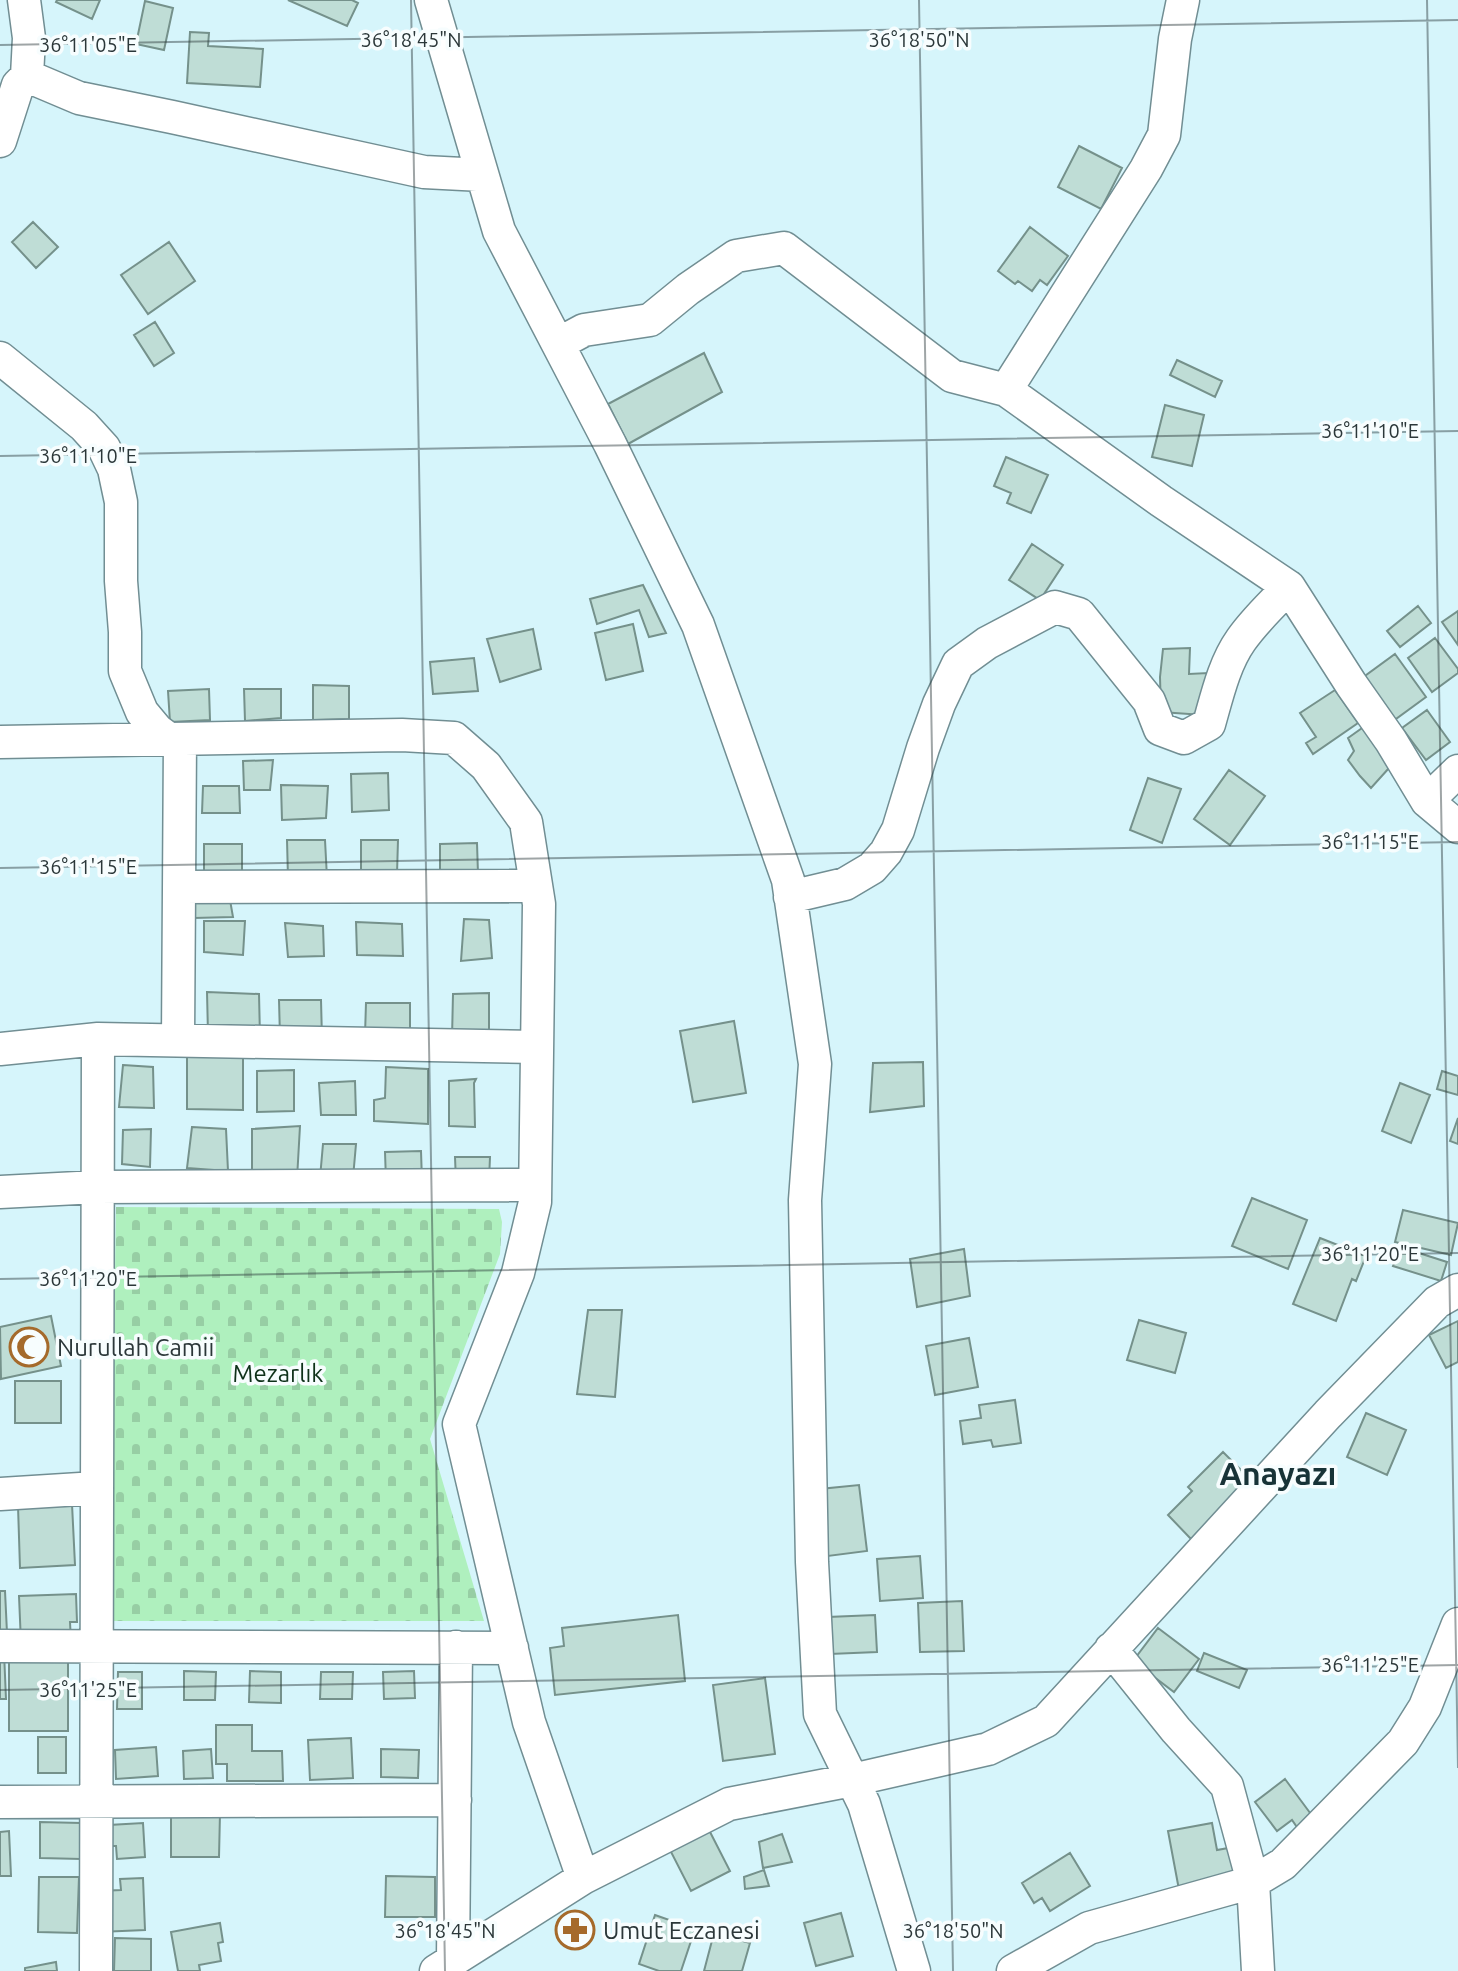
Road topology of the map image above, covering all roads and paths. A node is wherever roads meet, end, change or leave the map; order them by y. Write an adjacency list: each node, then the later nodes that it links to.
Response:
1 (24, 0): 4 (street)
2 (431, 0): 6 (street)
3 (1183, 0): 9 (street)
4 (27, 76): 5 (street); 6 (street)
5 (0, 141)
6 (482, 175): 7 (street)
7 (558, 344): 9 (street); 18 (street)
8 (0, 358): 11 (street)
9 (1006, 390): 10 (street)
10 (1289, 587): 14 (street); 18 (street)
11 (174, 739): 12 (street); 16 (street); 17 (street)
12 (0, 742)
13 (1458, 771): 14 (street)
14 (1427, 801): 15 (street)
15 (1458, 827)
16 (536, 886): 17 (street); 21 (street)
17 (179, 887): 20 (street)
18 (790, 897): 35 (street)
19 (98, 1039): 20 (street); 22 (street); 24 (street)
20 (178, 1040): 21 (street)
21 (537, 1047): 23 (street)
22 (0, 1049)
23 (535, 1185): 24 (street); 33 (street)
24 (97, 1187): 25 (street); 27 (street)
25 (0, 1192)
26 (1458, 1290): 34 (street)
27 (96, 1488): 28 (street); 31 (street)
28 (0, 1494)
29 (1458, 1624): 40 (street)
30 (0, 1646): 31 (street)
31 (96, 1646): 32 (street); 38 (street)
32 (456, 1647): 33 (street); 36 (street)
33 (512, 1648): 39 (street)
34 (1111, 1649): 35 (street); 40 (street)
35 (852, 1780): 39 (street); 43 (street)
36 (455, 1800): 38 (street); 41 (street)
37 (0, 1802): 38 (street)
38 (96, 1803): 42 (street)
39 (583, 1878): 41 (street)
40 (1253, 1882): 44 (street); 45 (street)
41 (444, 1966)
42 (96, 1971)
43 (914, 1971)
44 (1013, 1971)
45 (1258, 1971)

